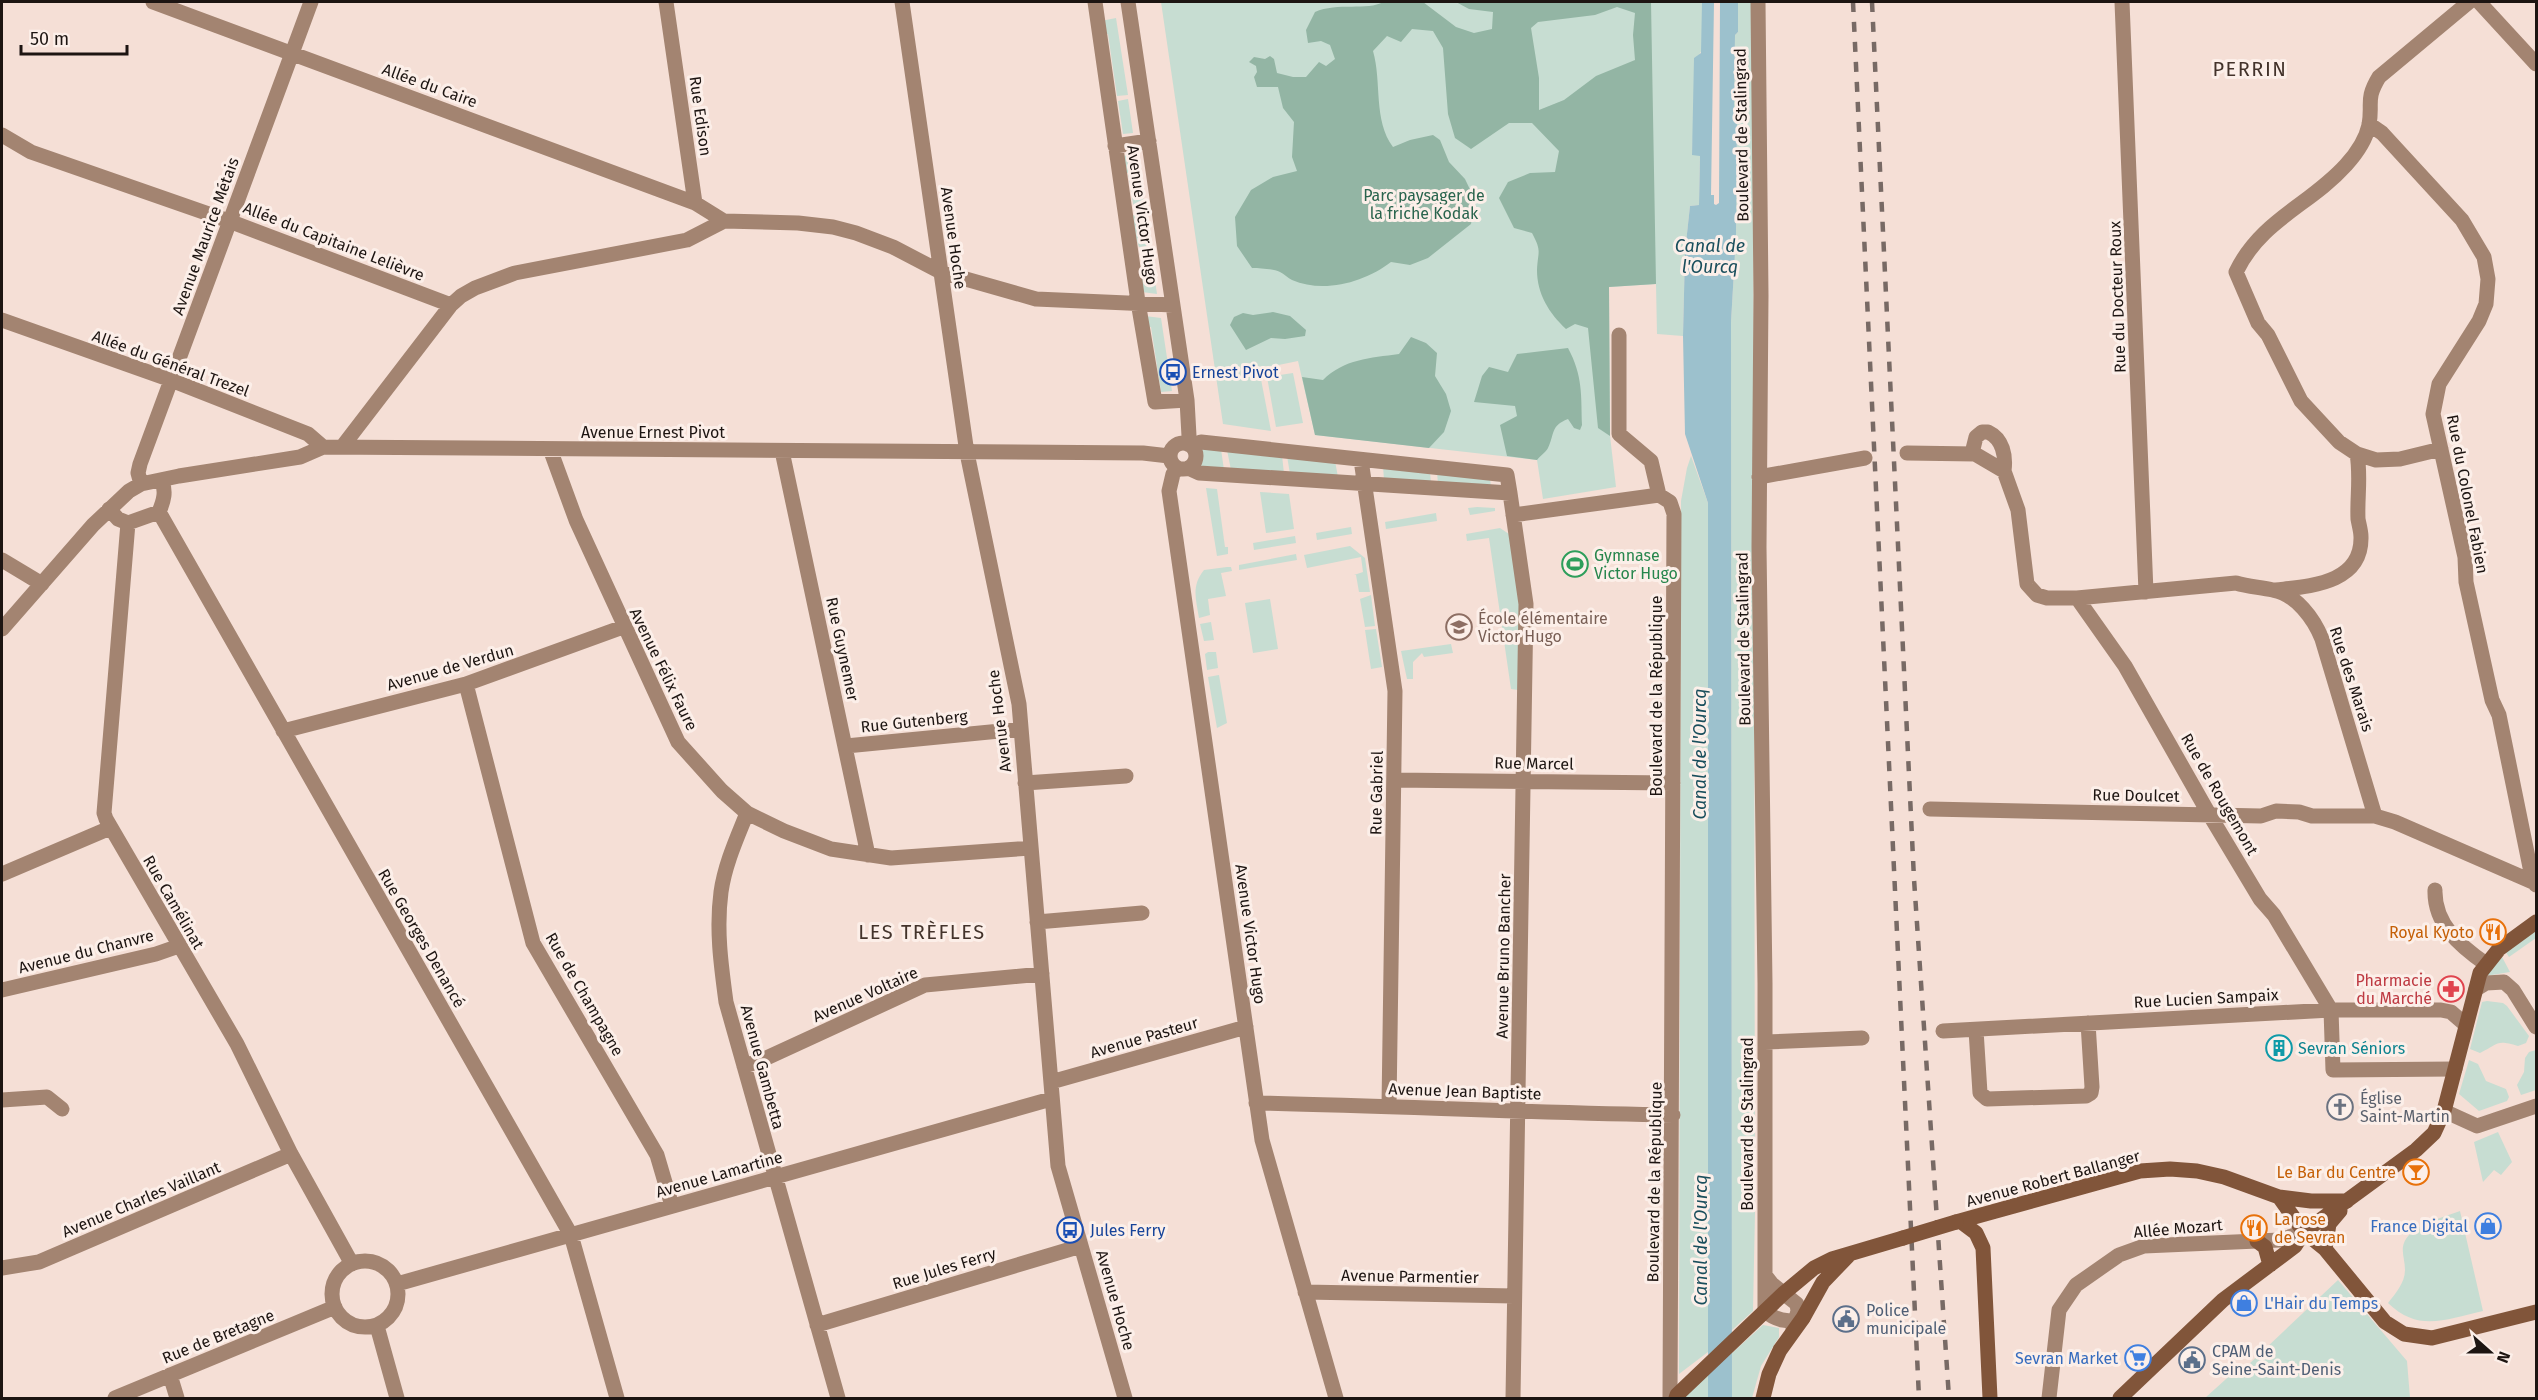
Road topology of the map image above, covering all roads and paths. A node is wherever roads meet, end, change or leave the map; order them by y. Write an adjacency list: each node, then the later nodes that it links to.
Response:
1 (153, 2): 11 (street, Allée du Caire)
2 (311, 2): 11 (street, Avenue Maurice Métais)
3 (666, 2): 17 (street, Rue Edison)
4 (902, 2): 20 (street, Avenue Hoche)
5 (1095, 2): 16 (street, Avenue Victor Hugo)
6 (1128, 2): 15 (street, Avenue Victor Hugo)
7 (1758, 2): 42 (street, Boulevard de Stalingrad)
8 (2122, 2): 55 (street, Rue du Docteur Roux)
9 (2469, 2): 13 (street)
10 (2479, 2): 12 (street)
11 (292, 53): 17 (street, Allée du Caire); 18 (street, Avenue Maurice Métais)
12 (2536, 64)
13 (2369, 124): 31 (street, Rue du Colonel Fabien); 37 (street)
14 (2, 135): 18 (street, Allée du Capitaine Lelièvre)
15 (1149, 141): 16 (street); 23 (street, Avenue Victor Hugo)
16 (1115, 146): 21 (street, Avenue Victor Hugo)
17 (695, 202): 19 (street)
18 (229, 221): 22 (street, Allée du Capitaine Lelièvre); 26 (street, Avenue Maurice Métais)
19 (724, 221): 20 (street); 22 (street)
20 (941, 272): 21 (street); 34 (street, Avenue Hoche)
21 (1137, 302): 23 (street); 27 (street, Avenue Victor Hugo)
22 (451, 305): 30 (street)
23 (1173, 305): 27 (street, Avenue Victor Hugo)
24 (2, 320): 26 (street, Allée du Général Trezel)
25 (1619, 336): 47 (street, Boulevard de la République)
26 (171, 380): 29 (street, Allée du Général Trezel); 44 (street, Avenue Maurice Métais)
27 (1187, 400): 28 (street, Avenue Victor Hugo)
28 (1189, 445): 39 (street); 40 (street, Avenue Victor Hugo); 40 (street)
29 (323, 447): 30 (street, Avenue Ernest Pivot); 43 (street, Avenue Ernest Pivot)
30 (342, 447): 32 (street, Avenue Ernest Pivot)
31 (2441, 449): 37 (street); 76 (street, Rue du Colonel Fabien)
32 (550, 450): 33 (street, Avenue Ernest Pivot); 57 (street, Avenue Félix Faure)
33 (782, 451): 34 (street, Avenue Ernest Pivot); 62 (street, Rue Guynemer)
34 (967, 453): 40 (street, Avenue Ernest Pivot); 60 (street, Avenue Hoche)
35 (1907, 453): 36 (street)
36 (1975, 454): 41 (street); 41 (street, Rue des Marais)
37 (2357, 454): 54 (street)
38 (1865, 458): 42 (street)
39 (1361, 460): 45 (street, Rue Gabriel); 46 (street)
40 (1178, 464): 45 (street); 90 (street, Avenue Victor Hugo)
41 (2004, 471): 56 (street, Rue des Marais)
42 (1759, 477): 94 (street, Boulevard de Stalingrad)
43 (162, 480): 44 (street, Avenue Ernest Pivot); 49 (street)
44 (141, 484): 48 (street)
45 (1364, 484): 46 (street); 64 (street, Rue Gabriel)
46 (1510, 493): 50 (street)
47 (1659, 495): 50 (street); 67 (street, Boulevard de la République)
48 (109, 509): 51 (street); 53 (street)
49 (159, 512): 51 (street); 61 (street, Rue Georges Denancé)
50 (1513, 516): 65 (street, Avenue Bruno Bancher)
51 (128, 523): 72 (street, Rue Camélinat)
52 (2, 560): 53 (street)
53 (42, 584): 58 (street)
54 (2276, 590): 55 (street, Rue des Marais); 71 (street, Rue des Marais)
55 (2146, 592): 56 (street, Rue des Marais)
56 (2077, 598): 70 (street, Rue de Rougemont)
57 (623, 627): 59 (street, Avenue de Verdun); 69 (street, Avenue Félix Faure)
58 (2, 628)
59 (466, 684): 61 (street, Avenue de Verdun); 111 (street, Rue de Champagne)
60 (1021, 729): 62 (street, Rue Gutenberg); 66 (street, Avenue Hoche)
61 (283, 731): 114 (street, Rue Georges Denancé)
62 (846, 746): 74 (street, Rue Guynemer)
63 (1125, 776): 66 (street)
64 (1394, 780): 65 (street, Rue Marcel); 101 (street, Rue Gabriel)
65 (1523, 781): 67 (street, Rue Marcel); 105 (street, Avenue Bruno Bancher)
66 (1025, 783): 73 (street, Avenue Hoche)
67 (1673, 783): 106 (street, Boulevard de la République)
68 (1930, 809): 70 (street, Rue Doulcet)
69 (747, 813): 74 (street, Avenue Félix Faure); 95 (street, Avenue Gambetta)
70 (2209, 814): 71 (street, Rue Doulcet); 86 (street, Rue de Rougemont)
71 (2375, 816): 76 (street)
72 (110, 828): 75 (street); 81 (street, Rue Camélinat)
73 (1031, 848): 74 (street, Avenue Félix Faure); 79 (street, Avenue Hoche)
74 (867, 855)
75 (2, 874)
76 (2535, 883)
77 (2435, 890): 82 (street)
78 (1142, 913): 79 (street)
79 (1037, 922): 83 (street, Avenue Hoche)
80 (2536, 922): 82 (main road)
81 (179, 946): 85 (street, Avenue du Chanvre); 107 (street, Rue Camélinat)
82 (2486, 964): 84 (main road)
83 (1042, 974): 95 (street, Avenue Voltaire); 97 (street, Avenue Hoche)
84 (2476, 989): 88 (main road); 89 (street)
85 (2, 990)
86 (2331, 1010): 87 (street, Rue Lucien Sampaix); 88 (street, Rue Lucien Sampaix); 96 (street)
87 (2088, 1023): 91 (street, Rue Lucien Sampaix); 91 (street)
88 (2466, 1025): 96 (main road)
89 (2536, 1026)
90 (1246, 1027): 97 (street, Avenue Pasteur); 100 (street, Avenue Victor Hugo)
91 (1976, 1030): 92 (street, Rue Lucien Sampaix)
92 (1943, 1031)
93 (1862, 1038): 94 (street)
94 (1764, 1042): 122 (street, Boulevard de Stalingrad)
95 (744, 1066): 108 (street, Avenue Gambetta)
96 (2455, 1069): 104 (main road)
97 (1051, 1082): 98 (street, Avenue Hoche)
98 (1051, 1099): 108 (street, Avenue Lamartine); 116 (street, Avenue Hoche)
99 (2, 1100): 103 (street)
100 (1256, 1103): 101 (street, Avenue Jean Baptiste); 124 (street, Avenue Victor Hugo)
101 (1389, 1106): 105 (street, Avenue Jean Baptiste)
102 (2536, 1106): 104 (street)
103 (62, 1109)
104 (2444, 1111): 110 (main road)
105 (1518, 1112): 106 (street, Avenue Jean Baptiste); 126 (street, Avenue Bruno Bancher)
106 (1673, 1115): 142 (street, Boulevard de la République)
107 (291, 1154): 119 (street, Rue Camélinat); 121 (street, Avenue Charles Vaillant)
108 (774, 1177): 111 (street, Avenue Lamartine); 131 (street, Avenue Gambetta)
109 (2278, 1197): 110 (main road, Avenue Robert Ballanger); 112 (main road, Avenue Robert Ballanger); 113 (main road)
110 (2347, 1202): 113 (main road); 117 (main road)
111 (672, 1206): 114 (street, Avenue Lamartine)
112 (1958, 1221): 118 (main road, Avenue Robert Ballanger, bridge); 145 (main road)
113 (2304, 1232): 115 (street, Allée Mozart); 117 (main road); 120 (main road)
114 (571, 1235): 123 (street, Avenue Lamartine); 137 (street, Rue Georges Denancé)
115 (2257, 1240): 120 (main road); 146 (street, Allée Mozart)
116 (1081, 1246): 131 (street, Rue Jules Ferry); 139 (street, Avenue Hoche)
117 (2325, 1249): 129 (main road)
118 (1850, 1254): 125 (main road, Avenue Robert Ballanger); 130 (main road)
119 (352, 1264): 123 (street); 127 (street)
120 (2270, 1265): 147 (main road)
121 (2, 1268)
122 (1766, 1275): 125 (street); 128 (street, Boulevard de Stalingrad)
123 (397, 1284): 132 (street)
124 (1305, 1292): 126 (street, Avenue Parmentier); 140 (street, Avenue Victor Hugo)
125 (1784, 1293): 128 (main road, Avenue Robert Ballanger); 130 (street)
126 (1515, 1296): 141 (street, Avenue Bruno Bancher)
127 (335, 1307): 132 (street); 133 (street, Rue de Bretagne)
128 (1765, 1311): 130 (street); 143 (main road, Avenue Robert Ballanger)
129 (2536, 1312)
130 (1797, 1324): 144 (main road)
131 (817, 1325): 138 (street, Avenue Gambetta)
132 (376, 1326): 136 (street)
133 (170, 1375): 134 (street, Rue de Bretagne); 135 (street)
134 (115, 1398)
135 (177, 1398)
136 (397, 1398)
137 (617, 1398)
138 (838, 1398)
139 (1125, 1398)
140 (1336, 1398)
141 (1514, 1398)
142 (1670, 1398)
143 (1676, 1398)
144 (1763, 1398)
145 (1990, 1398)
146 (2049, 1398)
147 (2120, 1398)

